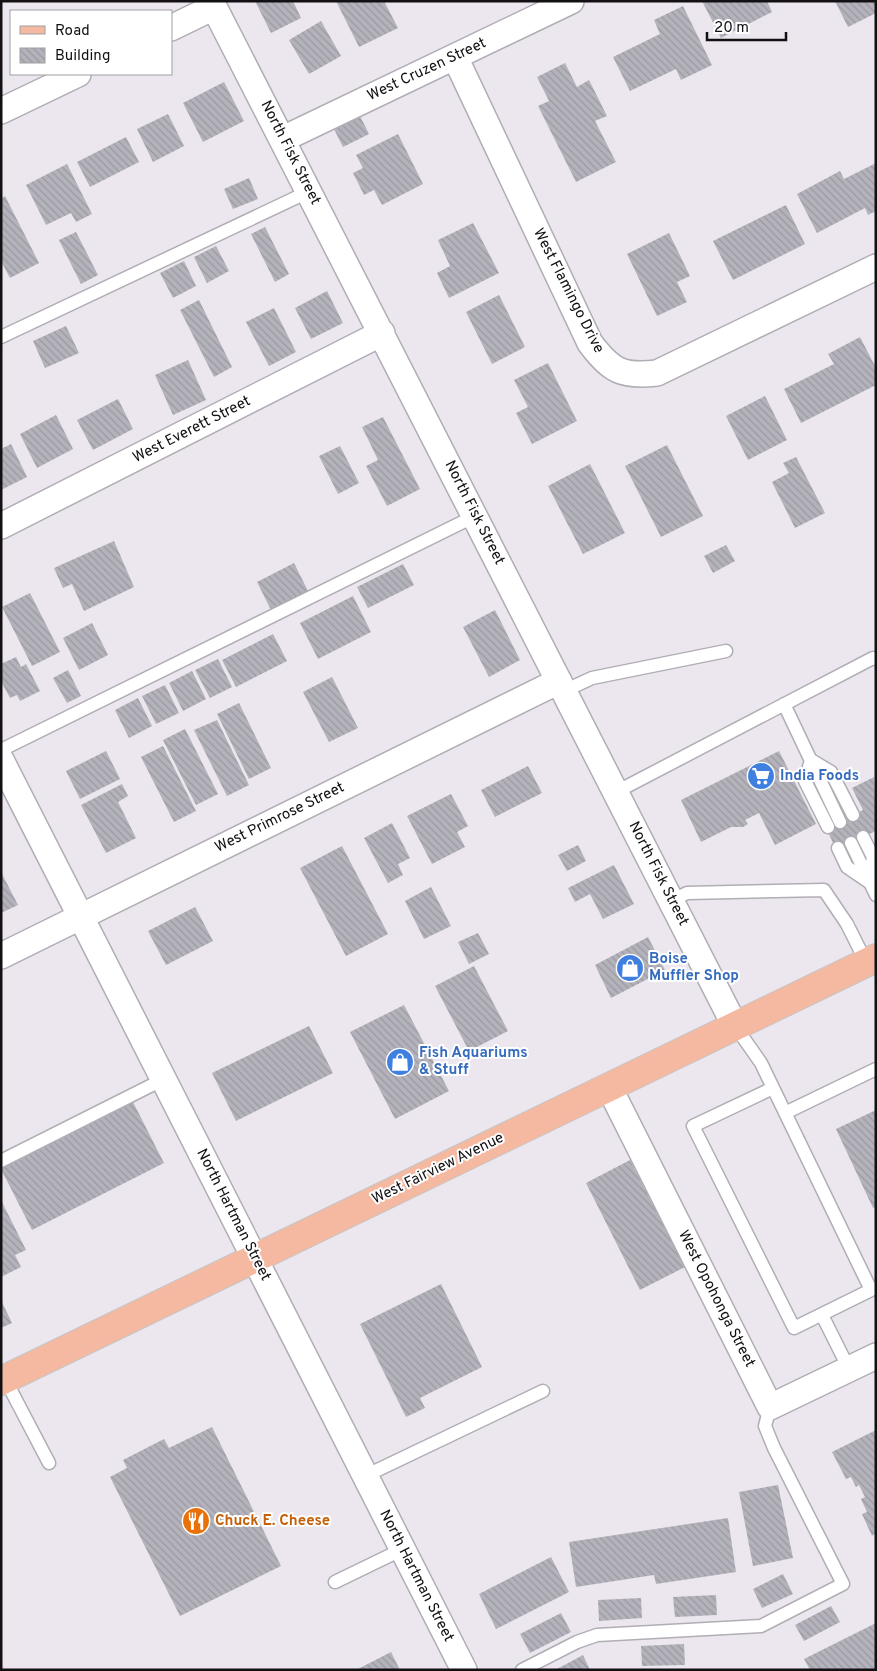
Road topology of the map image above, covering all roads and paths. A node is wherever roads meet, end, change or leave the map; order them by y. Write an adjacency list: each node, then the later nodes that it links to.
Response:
1 (571, 1): 4 (street, West Cruzen Street)
2 (213, 4): 3 (street); 7 (street, North Fisk Street)
3 (172, 27)
4 (455, 57): 7 (street, West Cruzen Street); 9 (street, West Flamingo Drive)
5 (76, 75): 6 (street)
6 (1, 111)
7 (283, 138): 8 (street, North Fisk Street)
8 (310, 191): 10 (street, North Fisk Street); 11 (lane)
9 (876, 267)
10 (382, 333): 12 (street, North Fisk Street); 13 (street, West Everett Street)
11 (1, 337)
12 (475, 516): 16 (street, North Fisk Street); 18 (lane)
13 (1, 526)
14 (726, 651): 16 (lane)
15 (876, 658): 17 (lane)
16 (562, 686): 21 (street, North Fisk Street); 31 (street, West Primrose Street)
17 (784, 704): 20 (lane); 21 (lane)
18 (1, 750)
19 (1, 760): 31 (street, North Hartman Street)
20 (811, 760): 22 (lane); 23 (lane); 24 (lane)
21 (616, 792): 30 (street, North Fisk Street)
22 (852, 815)
23 (840, 822)
24 (828, 827)
25 (863, 837): 28 (lane)
26 (850, 843): 28 (lane)
27 (838, 848): 28 (lane)
28 (869, 882): 29 (lane)
29 (876, 895)
30 (671, 901): 33 (lane); 34 (street, North Fisk Street)
31 (81, 917): 32 (street, West Primrose Street); 36 (street, North Hartman Street)
32 (1, 956)
33 (871, 960): 34 (main road, West Fairview Avenue)
34 (735, 1026): 37 (main road, West Fairview Avenue); 38 (lane)
35 (876, 1069): 39 (lane)
36 (164, 1079): 40 (lane); 41 (street, North Hartman Street)
37 (609, 1087): 41 (main road, West Fairview Avenue); 48 (street, West Opohonga Street)
38 (773, 1088): 39 (lane); 43 (lane)
39 (785, 1113): 42 (lane)
40 (1, 1161)
41 (254, 1258): 46 (main road, West Fairview Avenue); 50 (street, North Hartman Street)
42 (873, 1289): 43 (lane)
43 (822, 1315): 45 (lane)
44 (876, 1356): 45 (street)
45 (849, 1369): 48 (street)
46 (3, 1380): 49 (lane)
47 (544, 1390): 50 (lane)
48 (770, 1407): 54 (lane)
49 (49, 1463)
50 (365, 1476): 51 (street, North Hartman Street)
51 (403, 1549): 52 (lane); 53 (street, North Hartman Street)
52 (335, 1582)
53 (464, 1670)
54 (522, 1670)

